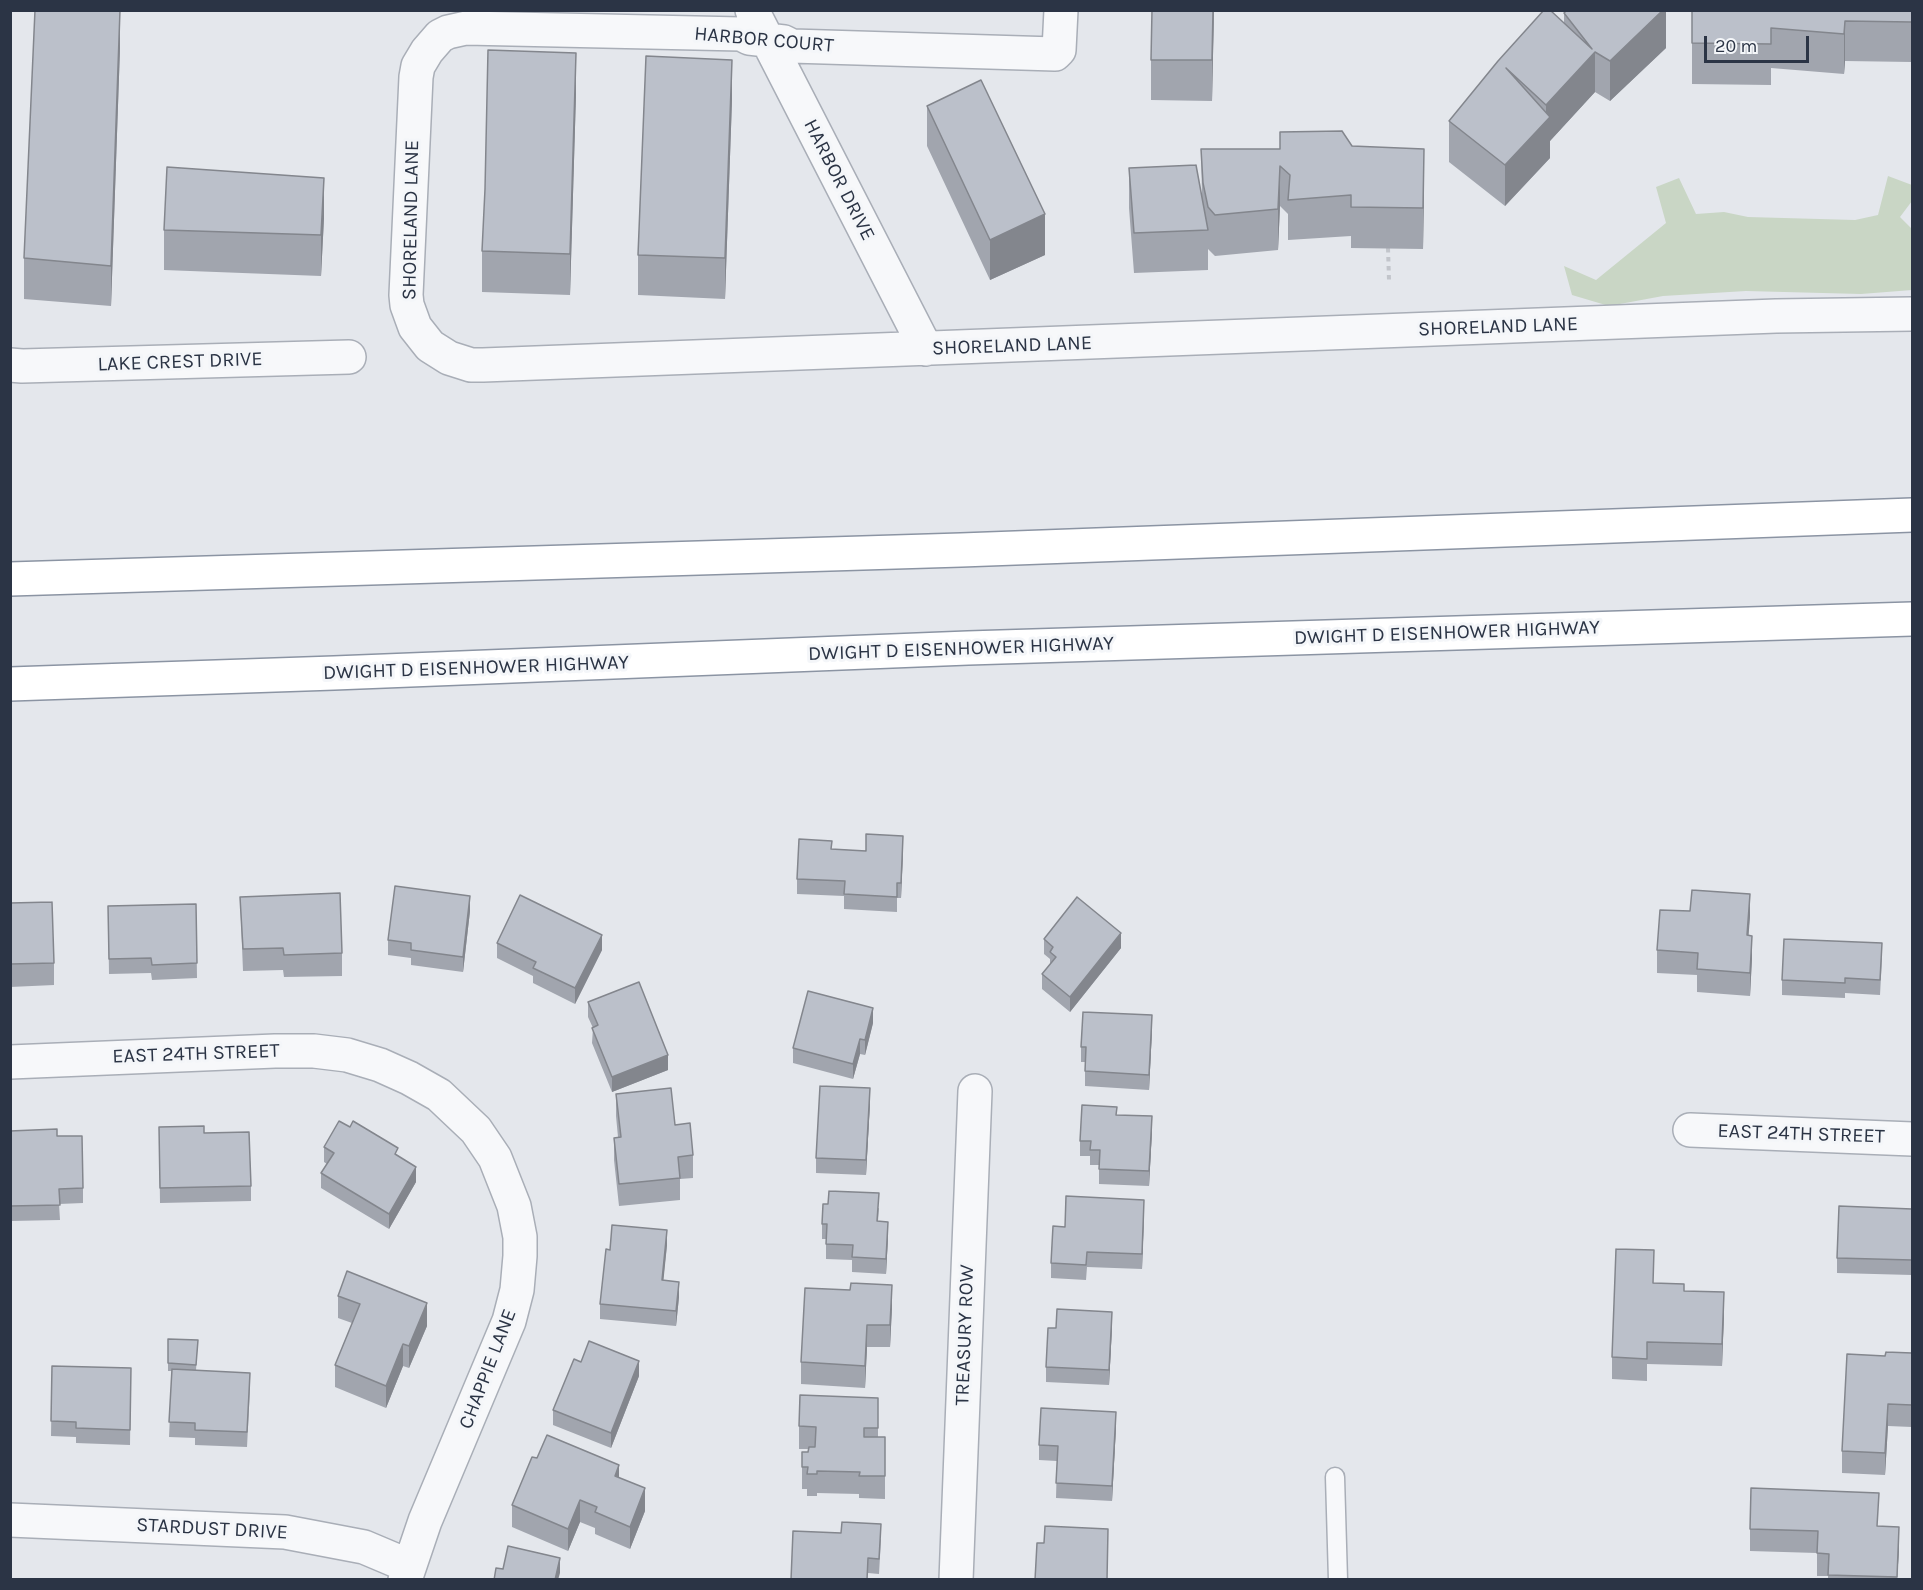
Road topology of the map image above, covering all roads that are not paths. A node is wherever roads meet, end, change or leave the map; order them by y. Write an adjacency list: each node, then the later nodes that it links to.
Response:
1 (1061, 10): 2 (street, HARBOR COURT)
2 (759, 25): 3 (street, HARBOR COURT); 5 (street, HARBOR DRIVE)
3 (433, 44): 5 (street, SHORELAND LANE)
4 (1912, 314): 5 (street, SHORELAND LANE)
5 (926, 349)
6 (349, 357): 7 (street, LAKE CREST DRIVE)
7 (10, 365)
8 (1912, 515): 9 (highway)
9 (10, 579)
10 (1912, 619): 11 (highway, DWIGHT D EISENHOWER HIGHWAY)
11 (10, 684)
12 (10, 1062): 13 (street, EAST 24TH STREET)
13 (380, 1065): 19 (street, CHAPPIE LANE)
14 (975, 1090): 20 (street, TREASURY ROW)
15 (1690, 1130): 16 (street, EAST 24TH STREET)
16 (1912, 1138)
17 (1335, 1477): 21 (lane)
18 (10, 1520): 19 (street, STARDUST DRIVE)
19 (407, 1573)
20 (956, 1580)
21 (1338, 1580)

